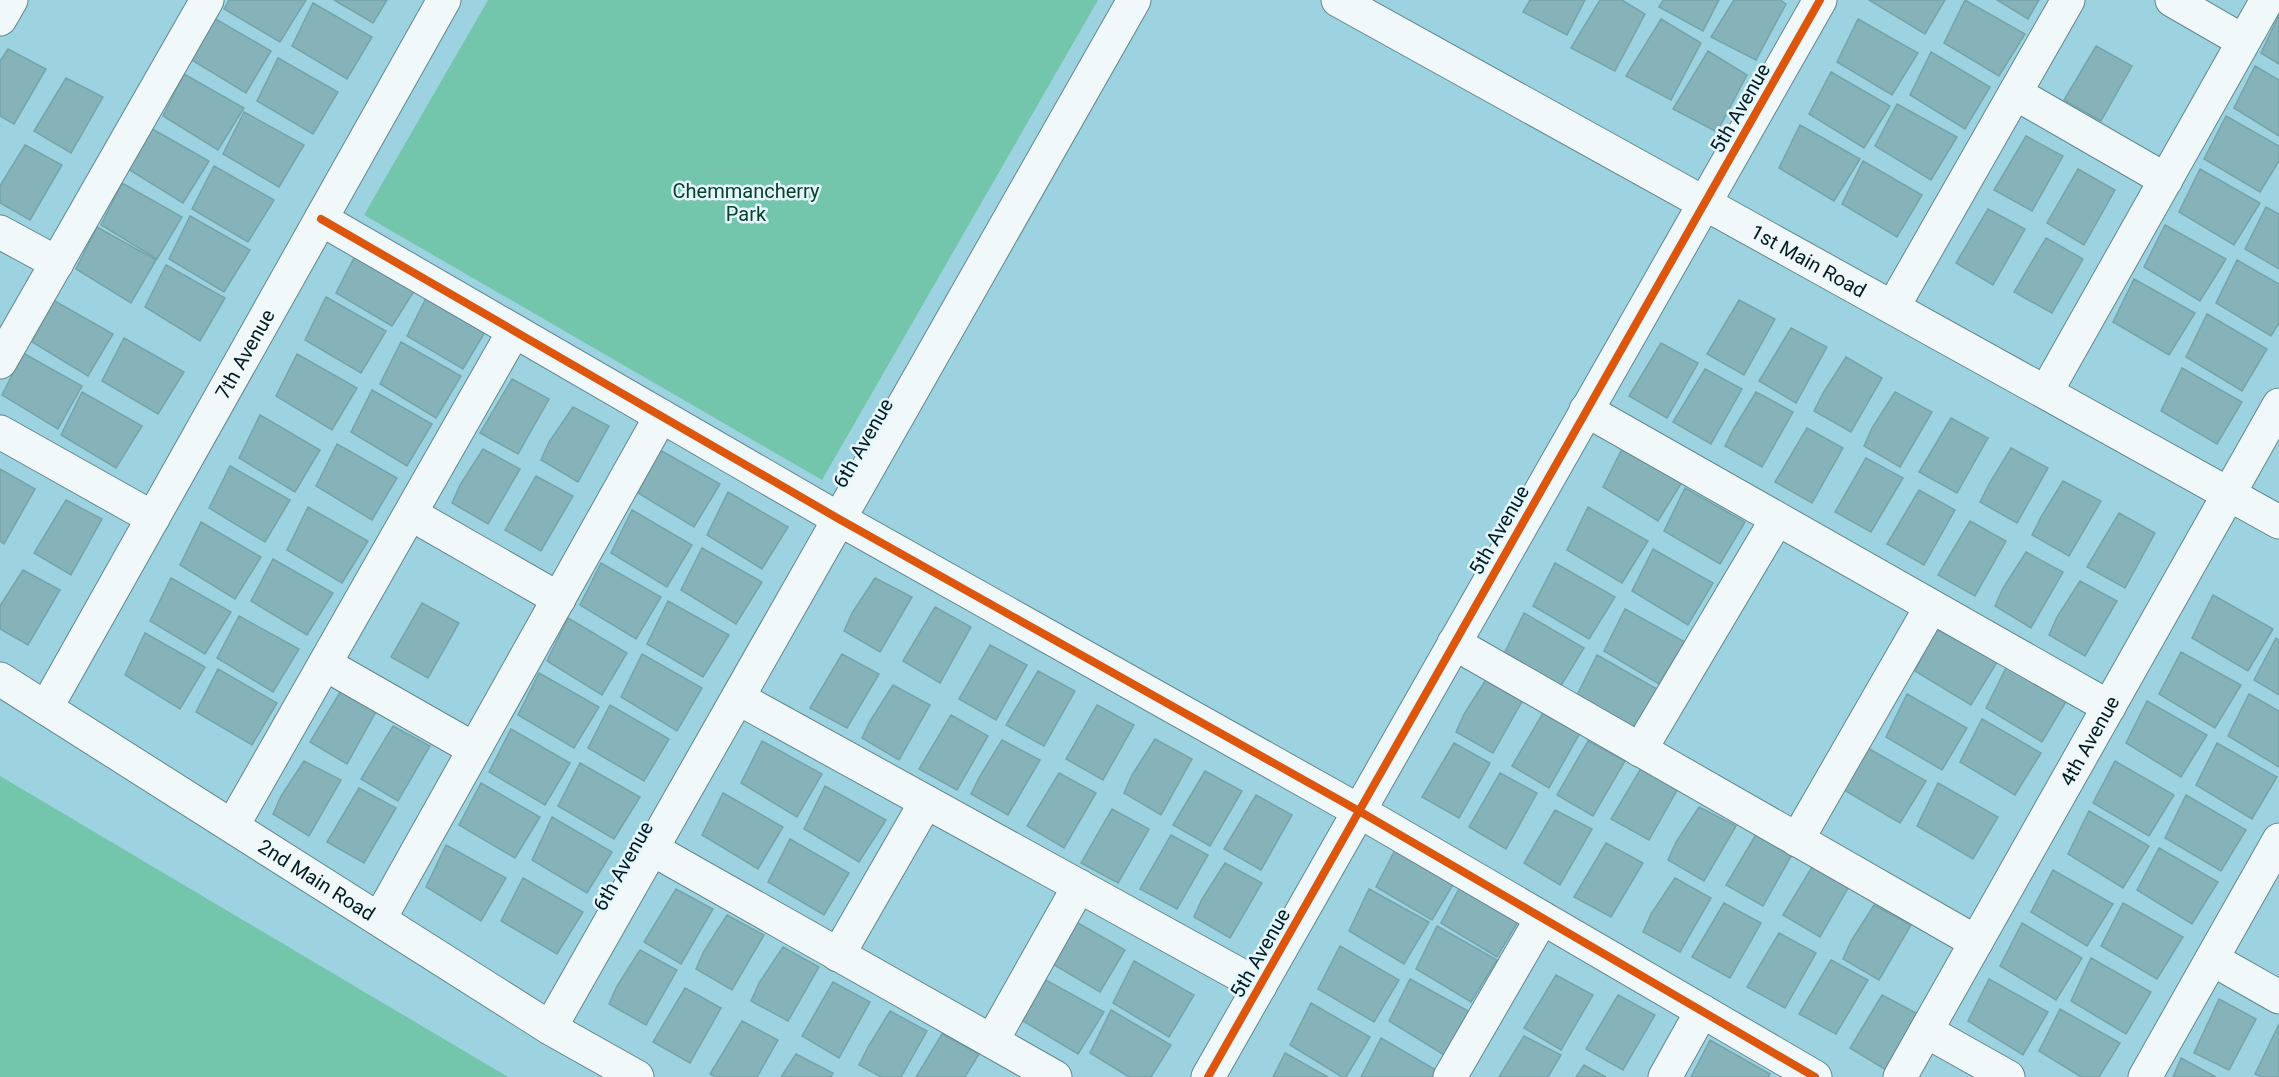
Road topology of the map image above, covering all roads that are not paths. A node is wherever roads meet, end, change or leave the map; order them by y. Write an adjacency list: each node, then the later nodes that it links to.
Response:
1 (11, 0): 10 (street)
2 (207, 0): 17 (street)
3 (444, 0): 15 (street, 7th Avenue)
4 (1134, 0): 29 (street, 6th Avenue)
5 (1338, 0): 14 (street, 1st Main Road)
6 (2068, 0): 12 (street)
7 (2172, 0): 11 (street)
8 (2267, 0): 11 (street)
9 (1812, 3): 14 (street, 5th Avenue)
10 (0, 19)
11 (2243, 41): 13 (street)
12 (2015, 93): 13 (street); 18 (street)
13 (2166, 180): 21 (street)
14 (1705, 203): 18 (street, 1st Main Road); 23 (street, 5th Avenue)
15 (321, 219): 19 (street); 28 (street, 7th Avenue)
16 (0, 232): 17 (street)
17 (57, 263): 20 (street)
18 (1893, 307): 21 (street, 1st Main Road)
19 (514, 331): 24 (street); 27 (street)
20 (0, 362)
21 (2046, 392): 26 (street, 1st Main Road)
22 (2279, 405): 26 (street, 4th Avenue)
23 (1587, 410): 30 (street); 34 (street, 5th Avenue)
24 (661, 416): 29 (street); 32 (street)
25 (0, 432): 28 (street)
26 (2229, 493): 31 (street, 1st Main Road); 38 (street, 4th Avenue)
27 (411, 514): 32 (street); 35 (street)
28 (153, 518): 39 (street, 7th Avenue)
29 (839, 519): 37 (street, 6th Avenue); 43 (street)
30 (1777, 519): 33 (street); 41 (street)
31 (2279, 522)
32 (559, 599): 40 (street)
33 (1931, 607): 38 (street); 45 (street)
34 (1454, 643): 41 (street); 43 (street, 5th Avenue)
35 (325, 664): 40 (street); 44 (street)
36 (0, 679): 39 (street, 2nd Main Road)
37 (738, 698): 42 (street); 47 (street, 6th Avenue)
38 (2109, 707): 51 (street, 4th Avenue)
39 (46, 708): 44 (street, 2nd Main Road)
40 (474, 749): 49 (street)
41 (1640, 750): 45 (street)
42 (926, 802): 48 (street); 52 (street)
43 (1359, 811): 50 (street); 54 (street, 5th Avenue)
44 (233, 825): 49 (street, 2nd Main Road)
45 (1797, 840): 51 (street)
46 (2279, 840): 53 (street)
47 (652, 849): 52 (street); 57 (street, 6th Avenue)
48 (1079, 886): 54 (street); 59 (street)
49 (380, 918): 57 (street, 2nd Main Road)
50 (1542, 918): 56 (street); 63 (street)
51 (1976, 942): 58 (street, 4th Avenue)
52 (838, 955): 59 (street)
53 (2212, 959): 55 (street); 68 (street)
54 (1260, 986): 62 (street, 5th Avenue)
55 (2279, 997)
56 (1702, 1011): 64 (street); 65 (street)
57 (550, 1028): 60 (street, 2nd Main Road)
58 (1926, 1031): 66 (street, 4th Avenue); 67 (street)
59 (992, 1041): 61 (street)
60 (637, 1077)
61 (1055, 1077)
62 (1208, 1077)
63 (1450, 1077)
64 (1665, 1077)
65 (1815, 1077)
66 (1900, 1077)
67 (2008, 1077)
68 (2145, 1077)

